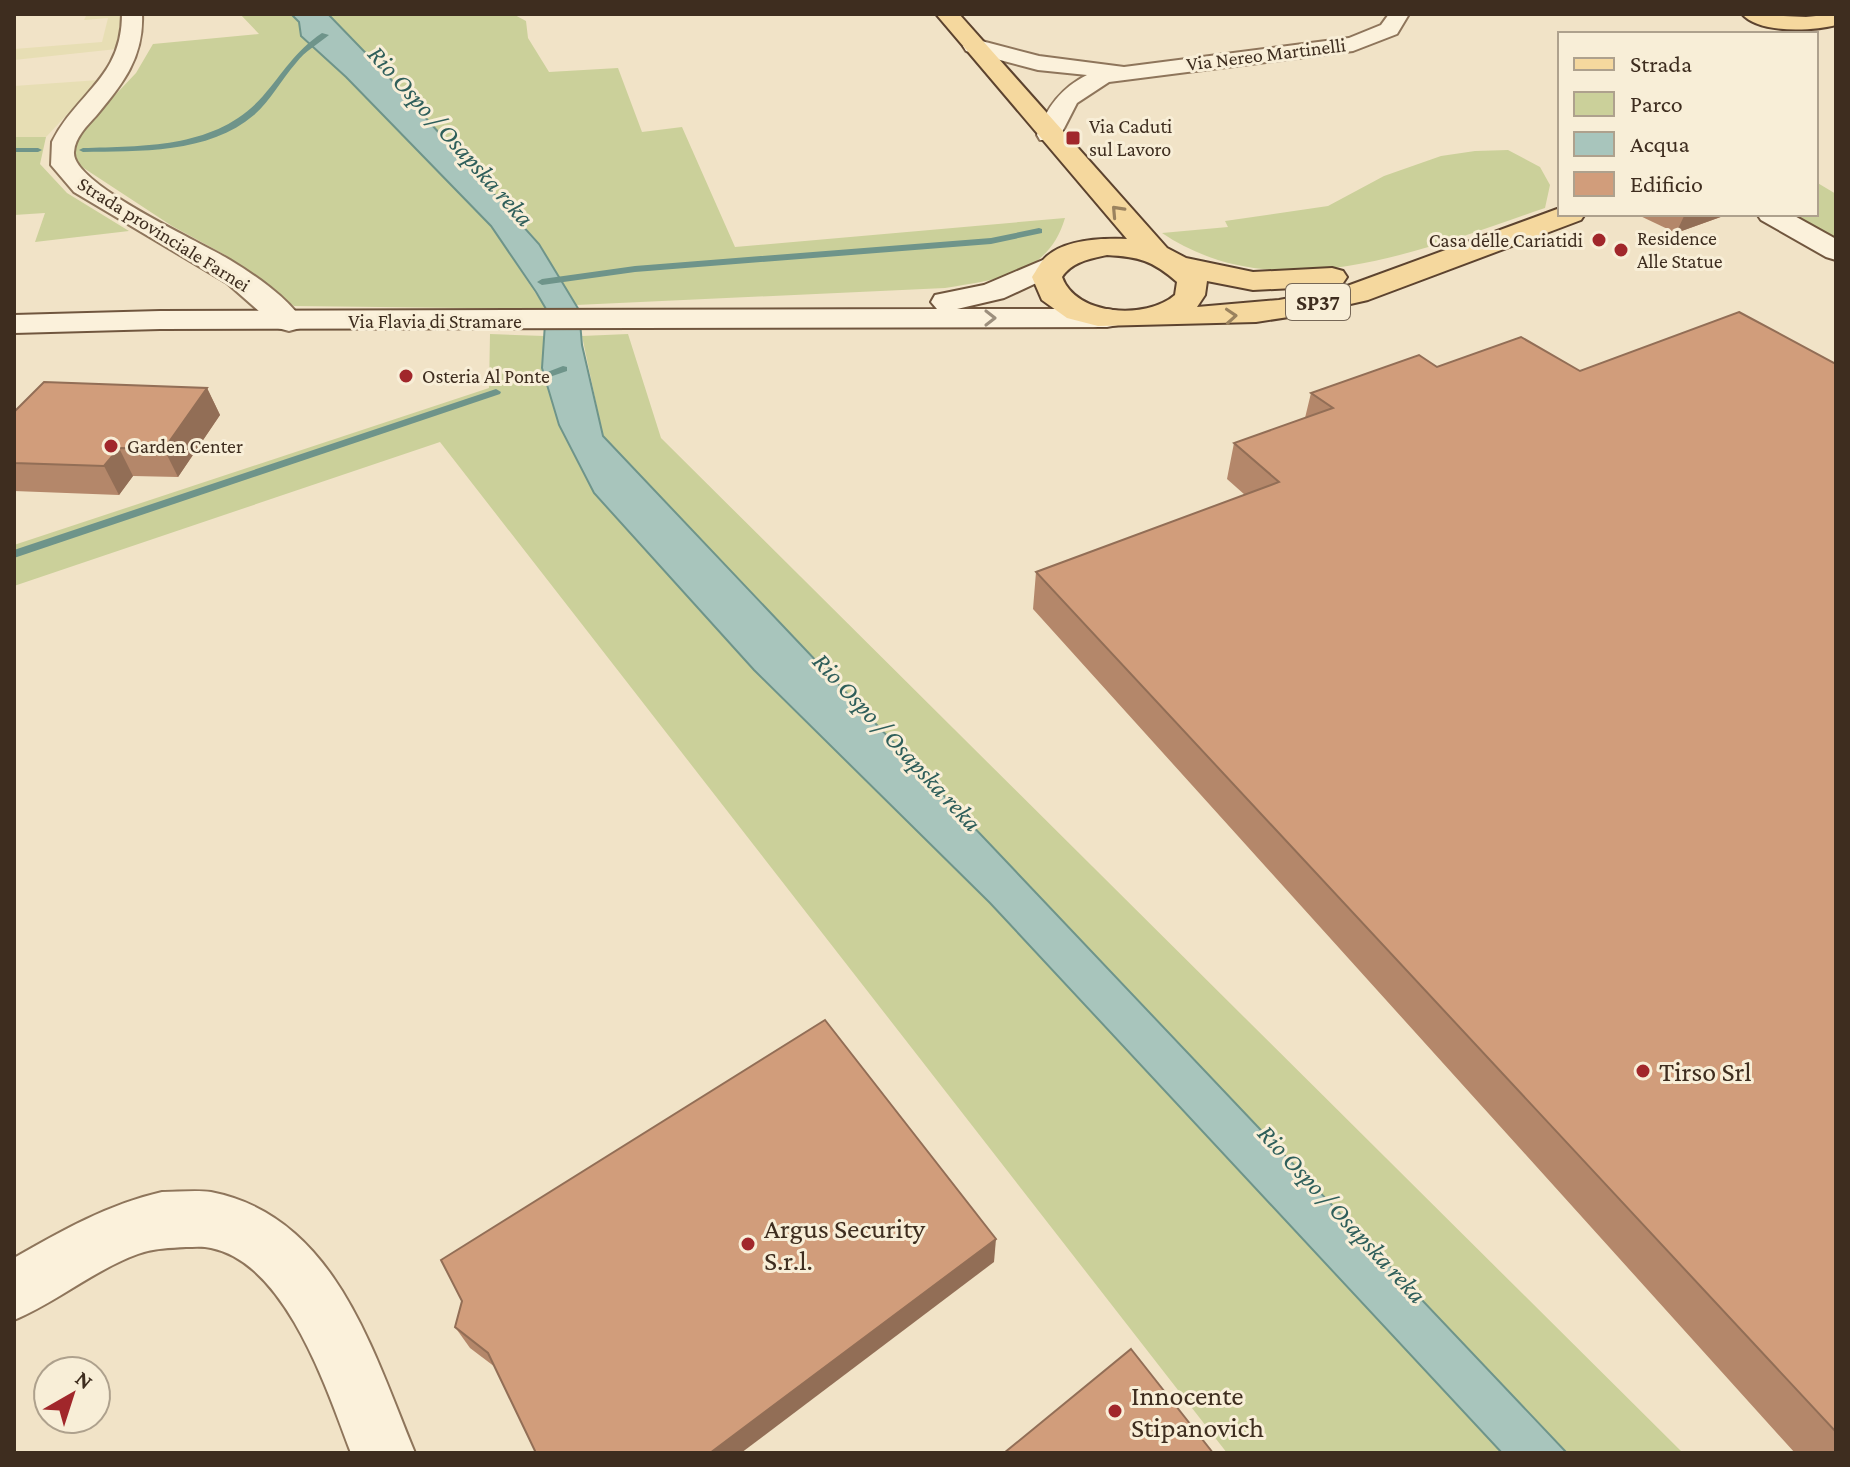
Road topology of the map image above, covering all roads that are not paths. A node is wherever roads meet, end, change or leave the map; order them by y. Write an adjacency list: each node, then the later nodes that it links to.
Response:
1 (132, 14): 23 (street, Strada provinciale Farnei)
2 (947, 14): 8 (main road)
3 (1399, 14): 9 (street, Via Nereo Martinelli)
4 (1753, 14): 6 (main road)
5 (1836, 17): 6 (main road)
6 (1778, 21): 7 (main road)
7 (1745, 32)
8 (974, 46): 9 (street, Via Nereo Martinelli); 10 (main road)
9 (1082, 75): 10 (street, Via Nereo Martinelli); 11 (street, Via Nereo Martinelli)
10 (1004, 81): 11 (main road)
11 (1049, 135): 12 (main road)
12 (1079, 169): 17 (main road, one-way to 12); 18 (main road)
13 (1566, 216): 15 (main road, Via Flavia di Stramare / SP37)
14 (1775, 216): 16 (main road)
15 (1476, 249): 19 (main road, Via Flavia di Stramare / SP37); 20 (main road, Via Flavia di Stramare / SP37, one-way to 15)
16 (1836, 251)
17 (1155, 252): 18 (main road, Via Flavia di Stramare / SP37); 19 (main road, Via Flavia di Stramare / SP37)
18 (1057, 261): 21 (main road, Via Flavia di Stramare / SP37); 22 (main road, Via Flavia di Stramare / SP37)
19 (1184, 267): 20 (main road, Via Flavia di Stramare / SP37)
20 (1153, 317): 22 (main road, Via Flavia di Stramare / SP37)
21 (856, 318): 22 (main road, Via Flavia di Stramare / SP37, one-way to 22); 23 (main road, Via Flavia di Stramare / SP37)
22 (1107, 318)
23 (289, 322): 24 (main road, Via Flavia di Stramare / SP37)
24 (14, 324)
25 (14, 1291): 26 (street)
26 (383, 1453)

